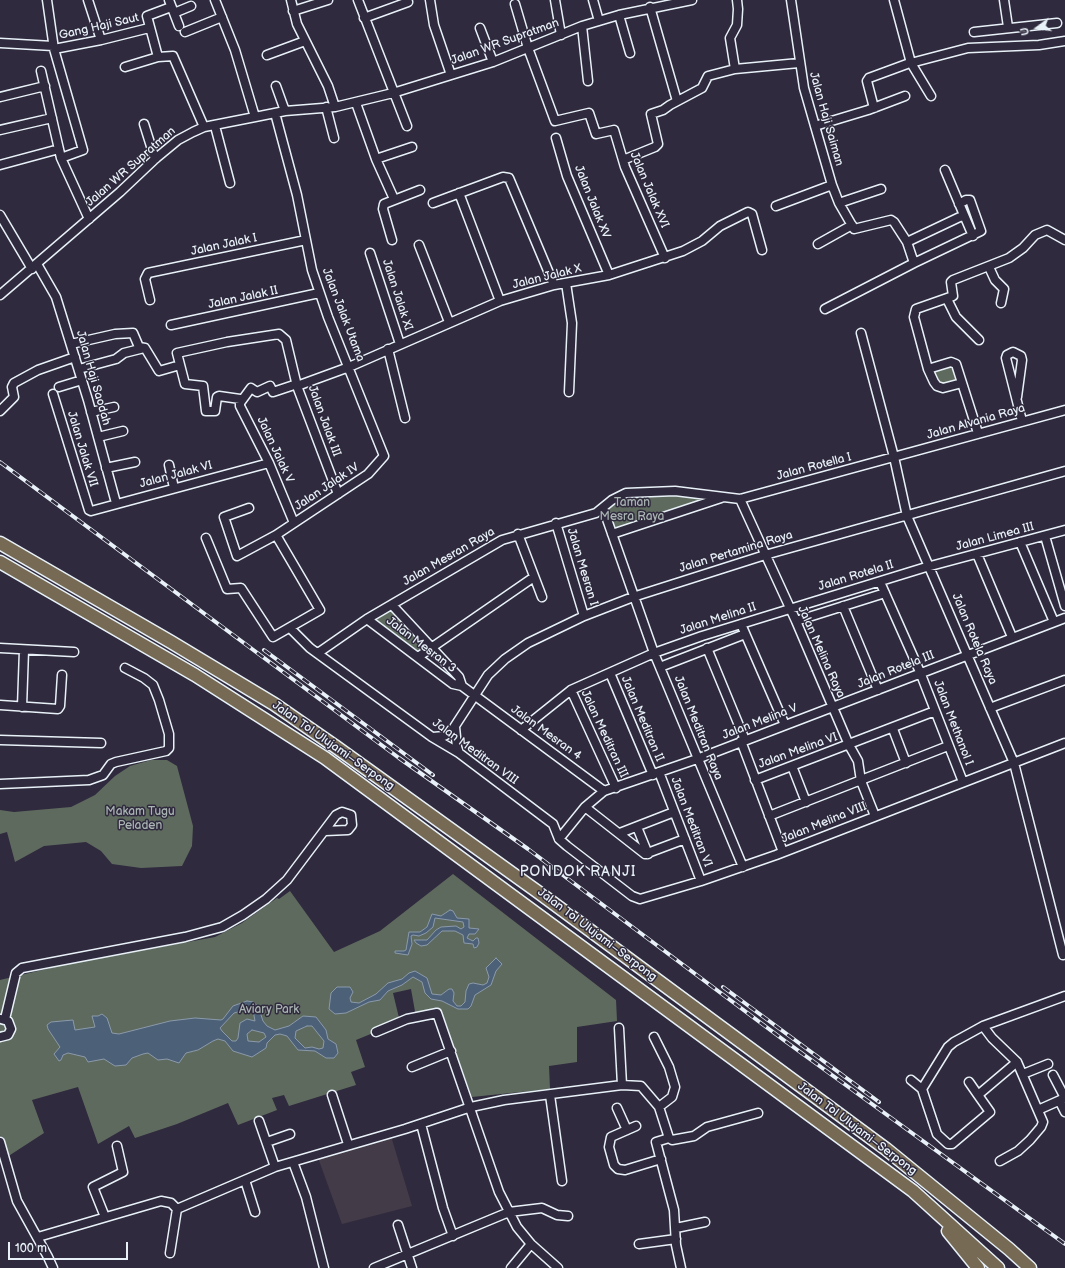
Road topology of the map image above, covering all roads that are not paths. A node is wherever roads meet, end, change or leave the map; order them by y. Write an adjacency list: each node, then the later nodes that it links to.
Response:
1 (47, 0): 36 (street)
2 (88, 0): 32 (street)
3 (215, 0): 22 (street)
4 (291, 0): 20 (street)
5 (328, 0): 20 (street)
6 (358, 0): 23 (street)
7 (430, 0): 47 (street)
8 (555, 0): 31 (street)
9 (593, 0): 24 (street)
10 (692, 0): 17 (street, Jalan WR Supratman)
11 (737, 0): 45 (street)
12 (791, 0): 42 (street, Jalan Haji Saiman)
13 (894, 0): 43 (street)
14 (1004, 0): 27 (street)
15 (408, 2): 23 (street)
16 (515, 4): 37 (street)
17 (653, 5): 21 (street, Jalan WR Supratman); 55 (street)
18 (191, 6): 19 (street)
19 (172, 7): 22 (street); 28 (street)
20 (293, 11): 34 (street)
21 (619, 14): 24 (street, Jalan WR Supratman); 38 (street)
22 (222, 17): 62 (street)
23 (364, 18): 51 (street)
24 (599, 21): 26 (street, Jalan WR Supratman)
25 (1057, 23): 27 (street)
26 (582, 26): 31 (street, Jalan WR Supratman); 48 (street)
27 (1008, 27): 30 (street)
28 (149, 28): 32 (street, Gang Haji Saut); 40 (street)
29 (480, 28): 41 (street)
30 (974, 32)
31 (561, 35): 37 (street, Jalan WR Supratman)
32 (101, 40): 36 (street, Gang Haji Saut)
33 (1065, 41): 43 (street)
34 (304, 42): 39 (street); 57 (street)
35 (0, 43): 36 (street, Gang Haji Saut)
36 (54, 48): 73 (street)
37 (528, 48): 41 (street, Jalan WR Supratman); 76 (street, Jalan Jalak XVI)
38 (630, 53)
39 (267, 55)
40 (158, 57): 44 (street); 68 (street)
41 (494, 62): 47 (street, Jalan WR Supratman)
42 (799, 63): 45 (street); 67 (street, Jalan Haji Saiman)
43 (911, 63): 53 (street); 58 (street)
44 (126, 68)
45 (735, 69): 55 (street)
46 (41, 71): 49 (street)
47 (451, 75): 51 (street, Jalan WR Supratman)
48 (588, 81)
49 (45, 86): 54 (street); 63 (street)
50 (276, 86): 60 (street)
51 (393, 93): 56 (street, Jalan WR Supratman); 66 (street)
52 (905, 96): 58 (street)
53 (931, 96)
54 (0, 97)
55 (677, 101): 76 (street)
56 (356, 103): 57 (street, Jalan WR Supratman); 75 (street)
57 (335, 107): 59 (street, Jalan WR Supratman)
58 (874, 108): 67 (street)
59 (327, 110): 60 (street, Jalan WR Supratman); 70 (street)
60 (285, 111): 61 (street, Jalan WR Supratman)
61 (275, 113): 62 (street, Jalan WR Supratman); 94 (street, Jalan Jalak Utama)
62 (255, 117): 65 (street, Jalan WR Supratman)
63 (52, 118): 69 (street); 73 (street)
64 (144, 124): 74 (street)
65 (215, 126): 68 (street, Jalan WR Supratman); 79 (street)
66 (406, 126)
67 (815, 126): 80 (street, Jalan Haji Saiman)
68 (204, 128): 74 (street, Jalan WR Supratman)
69 (0, 130)
70 (334, 138)
71 (556, 138): 106 (street, Jalan Jalak XV)
72 (412, 147): 75 (street)
73 (60, 154): 77 (street); 91 (street)
74 (156, 159): 91 (street, Jalan WR Supratman)
75 (376, 159): 84 (street)
76 (623, 160): 102 (street, Jalan Jalak XVI)
77 (0, 164)
78 (945, 170): 87 (street)
79 (230, 182)
80 (832, 185): 86 (street); 88 (street, Jalan Haji Saiman)
81 (881, 189): 86 (street)
82 (420, 190): 84 (street)
83 (459, 193): 85 (street); 108 (street); 113 (street)
84 (394, 199): 95 (street)
85 (434, 203)
86 (839, 203): 92 (street)
87 (959, 204): 90 (street); 93 (street)
88 (776, 206)
89 (0, 215): 104 (street, Jalan Haji Saodah)
90 (964, 215): 93 (street); 97 (street)
91 (89, 219): 104 (street, Jalan WR Supratman)
92 (852, 225): 97 (street); 98 (street)
93 (973, 236): 103 (street)
94 (306, 240): 109 (street, Jalan Jalak Utama); 112 (street, Jalan Jalak I)
95 (392, 240)
96 (1065, 240): 105 (street)
97 (907, 242): 103 (street)
98 (818, 244)
99 (419, 245): 116 (street)
100 (762, 250): 102 (street, Jalan Jalak X)
101 (370, 253): 121 (street, Jalan Jalak XI)
102 (665, 258): 106 (street, Jalan Jalak X)
103 (914, 263): 115 (street)
104 (34, 267): 110 (street, Jalan WR Supratman); 120 (street, Jalan Haji Saodah)
105 (989, 267): 111 (street); 114 (street)
106 (609, 274): 107 (street, Jalan Jalak X)
107 (566, 283): 108 (street, Jalan Jalak X); 133 (street)
108 (554, 285): 113 (street, Jalan Jalak X)
109 (319, 293): 117 (street, Jalan Jalak II); 126 (street, Jalan Jalak Utama)
110 (0, 296)
111 (947, 299): 119 (street); 128 (street)
112 (150, 300)
113 (500, 301): 116 (street, Jalan Jalak X)
114 (1001, 303)
115 (825, 309)
116 (449, 322): 121 (street, Jalan Jalak X)
117 (171, 325)
118 (861, 333): 147 (street, Jalan Rotela Raya)
119 (979, 340)
120 (71, 344): 122 (street); 124 (street, Jalan Haji Saodah)
121 (400, 344): 123 (street, Jalan Jalak X)
122 (145, 348): 125 (street); 127 (street)
123 (388, 349): 126 (street, Jalan Jalak X); 141 (street)
124 (75, 357): 127 (street, Jalan Haji Saodah); 139 (street)
125 (180, 365): 131 (street); 136 (street)
126 (350, 367): 131 (street, Jalan Jalak III); 146 (street, Jalan Jalak Utama)
127 (79, 369): 129 (street, Jalan Haji Saodah)
128 (928, 369): 130 (street); 130 (street)
129 (82, 380): 132 (street); 140 (street, Jalan Haji Saodah)
130 (962, 383): 144 (street)
131 (297, 385): 136 (street); 154 (street, Jalan Jalak III)
132 (59, 387)
133 (569, 392)
134 (53, 394): 160 (street, Jalan Jalak VII)
135 (1017, 397): 135 (street); 142 (street)
136 (242, 406): 149 (street, Jalan Jalak V)
137 (114, 407): 140 (street)
138 (1065, 410): 142 (street, Jalan Alvania Raya)
139 (0, 411)
140 (91, 412): 145 (street, Jalan Haji Saodah)
141 (405, 418)
142 (1022, 421): 144 (street, Jalan Alvania Raya)
143 (123, 431): 145 (street)
144 (978, 434): 147 (street, Jalan Alvania Raya)
145 (98, 437): 151 (street, Jalan Haji Saodah)
146 (383, 452): 154 (street, Jalan Jalak IV)
147 (894, 457): 156 (street, Jalan Rotella I); 161 (street, Jalan Rotela Raya)
148 (135, 462): 151 (street)
149 (269, 463): 153 (street, Jalan Jalak VI); 162 (street, Jalan Jalak V)
150 (168, 465): 153 (street)
151 (106, 468): 157 (street, Jalan Haji Saodah)
152 (1065, 471): 161 (street, Jalan Pertamina Raya)
153 (174, 488): 157 (street, Jalan Jalak VI)
154 (338, 494): 162 (street, Jalan Jalak IV)
155 (724, 496): 156 (street, Jalan Mesran Raya); 159 (street, Jalan Mesran Raya); 166 (street)
156 (740, 499): 173 (street, Jalan Melina Raya)
157 (116, 503): 160 (street, Jalan Jalak VI)
158 (249, 508): 167 (street, Jalan Jalak IV)
159 (604, 508): 163 (street, Jalan Mesran Raya); 166 (street)
160 (89, 511)
161 (907, 516): 173 (street, Jalan Pertamina Raya); 175 (street, Jalan Rotela Raya)
162 (294, 523): 167 (street, Jalan Jalak IV)
163 (556, 524): 165 (street, Jalan Mesran Raya); 185 (street, Jalan Mesran I)
164 (1065, 530): 168 (street, Jalan Limea III)
165 (518, 534): 176 (street); 181 (street, Jalan Mesran Raya)
166 (612, 534): 180 (street)
167 (276, 535): 191 (street)
168 (1045, 536): 170 (street, Jalan Limea III); 183 (street)
169 (206, 538): 191 (street)
170 (1020, 542): 172 (street, Jalan Limea III); 189 (street)
171 (0, 543): 333 (highway, Jalan Tol Ulujami–Serpong)
172 (977, 554): 175 (street, Jalan Limea III); 193 (street)
173 (765, 555): 180 (street, Jalan Pertamina Raya); 184 (street, Jalan Melina Raya)
174 (0, 562): 306 (highway, Jalan Tol Ulujami–Serpong)
175 (930, 566): 177 (street, Jalan Rotela II); 202 (street, Jalan Rotela Raya)
176 (534, 577): 179 (street); 196 (street)
177 (880, 582): 178 (street, Jalan Methanol I); 184 (street, Jalan Rotela II)
178 (885, 593): 182 (street); 207 (street, Jalan Methanol I)
179 (542, 597)
180 (633, 597): 185 (street, Jalan Pertamina Raya); 201 (street, Jalan Meditran Raya)
181 (392, 605): 187 (street, Jalan Mesran Raya); 196 (street, Jalan Mesran 3)
182 (843, 606): 188 (street); 213 (street)
183 (1065, 606)
184 (789, 609): 188 (street, Jalan Melina Raya); 190 (street, Jalan Melina II)
185 (584, 616): 214 (street, Jalan Pertamina Raya)
186 (1065, 618): 189 (street, Jalan Rotela III)
187 (367, 619): 200 (street, Jalan Mesran Raya); 203 (street, Jalan Mesran 3)
188 (796, 622): 217 (street, Jalan Melina Raya)
189 (1054, 622): 193 (street, Jalan Rotela III)
190 (741, 624): 192 (street); 194 (street, Jalan Melina II)
191 (290, 628): 200 (street, Jalan Meditran VIII)
192 (745, 634): 197 (street, Jalan Melina II); 220 (street)
193 (1012, 637): 202 (street, Jalan Rotela III)
194 (678, 644): 201 (street, Jalan Melina II); 204 (street)
195 (0, 648): 198 (street)
196 (431, 648): 203 (street); 211 (street, Jalan Mesran 3)
197 (707, 648): 204 (street, Jalan Melina II); 226 (street)
198 (24, 650): 199 (street); 216 (street)
199 (74, 652)
200 (318, 653): 224 (street, Jalan Meditran VIII)
201 (654, 653): 205 (street, Jalan Meditran Raya); 208 (street, Jalan Melina II)
202 (968, 654): 207 (street, Jalan Rotela III); 218 (street, Jalan Rotela Raya)
203 (418, 657): 211 (street, Jalan Mesran 3)
204 (684, 658): 205 (street, Jalan Melina II)
205 (660, 667): 232 (street, Jalan Meditran Raya)
206 (125, 668): 240 (street)
207 (920, 672): 213 (street, Jalan Rotela III); 219 (street, Jalan Methanol I)
208 (610, 673): 212 (street, Jalan Melina II); 236 (street, Jalan Meditran II)
209 (62, 675): 216 (street)
210 (1065, 680): 218 (street)
211 (462, 686): 214 (street, Jalan Mesran 3)
212 (571, 690): 223 (street, Jalan Melina II); 241 (street, Jalan Meditran III)
213 (878, 690): 217 (street, Jalan Rotela III)
214 (474, 695): 221 (street, Jalan Pertamina Raya); 223 (street, Jalan Mesran 4)
215 (0, 705): 216 (street)
216 (22, 707)
217 (832, 707): 220 (street, Jalan Melina V); 229 (street, Jalan Melina Raya)
218 (990, 708): 235 (street, Jalan Rotela Raya)
219 (935, 712): 222 (street, Jalan Melina VI); 230 (street, Jalan Methanol I)
220 (785, 725): 226 (street, Jalan Melina V)
221 (455, 727): 224 (street, Jalan Pertamina Raya); 231 (street)
222 (893, 728): 229 (street, Jalan Melina VI); 233 (street)
223 (521, 730): 242 (street, Jalan Mesran 4)
224 (432, 737): 231 (street, Jalan Meditran VIII)
225 (0, 740): 227 (street)
226 (743, 741): 232 (street, Jalan Melina V); 237 (street)
227 (101, 743)
228 (1065, 743): 235 (street, Jalan Melina VIII)
229 (848, 745): 234 (street, Jalan Melina VI); 238 (street, Jalan Melina Raya)
230 (948, 746): 233 (street); 239 (street, Jalan Methanol I)
231 (459, 753): 253 (street, Jalan Meditran VIII)
232 (697, 759): 236 (street, Jalan Melina V); 257 (street, Jalan Meditran Raya)
233 (906, 763): 238 (street)
234 (792, 766): 237 (street, Jalan Melina VI); 243 (street)
235 (1015, 767): 239 (street, Jalan Melina VIII); 260 (street, Jalan Rotela Raya)
236 (656, 774): 241 (street, Jalan Melina V); 245 (street, Jalan Meditran VI)
237 (755, 780): 246 (street)
238 (861, 781): 243 (street); 247 (street, Jalan Melina Raya)
239 (963, 782): 247 (street, Jalan Melina VIII)
240 (0, 784)
241 (616, 788): 242 (street, Jalan Melina V)
242 (604, 791): 244 (street)
243 (806, 802): 246 (street)
244 (585, 806): 252 (street); 253 (street)
245 (674, 812): 249 (street); 254 (street, Jalan Meditran VI)
246 (769, 816): 255 (street)
247 (875, 816): 255 (street, Jalan Melina VIII)
248 (334, 818): 250 (street); 251 (street); 251 (street)
249 (636, 827): 252 (street); 256 (street)
250 (325, 831): 251 (street); 263 (street)
251 (341, 831)
252 (620, 833): 256 (street)
253 (559, 839): 259 (street, Jalan Meditran VIII)
254 (685, 839): 256 (street); 258 (street, Jalan Meditran VI)
255 (783, 852): 257 (street, Jalan Melina VIII)
256 (648, 854)
257 (743, 867): 258 (street, Jalan Melina VIII)
258 (701, 881): 259 (street, Jalan Melina VIII)
259 (640, 899)
260 (1061, 934): 261 (street, Jalan Rotela Raya)
261 (1063, 955)
262 (1065, 996): 264 (street)
263 (3, 1019): 267 (street)
264 (983, 1026): 270 (street); 278 (street)
265 (619, 1028): 277 (street)
266 (376, 1032): 269 (street)
267 (0, 1037)
268 (654, 1037): 283 (street)
269 (451, 1051): 272 (street); 284 (street)
270 (1017, 1062): 273 (street); 281 (street)
271 (1048, 1064): 273 (street)
272 (412, 1067)
273 (1023, 1074): 286 (street)
274 (1053, 1075): 282 (street)
275 (911, 1080): 278 (street)
276 (969, 1082): 281 (street)
277 (622, 1085): 280 (street); 283 (street)
278 (922, 1088): 281 (street)
279 (332, 1095): 297 (street)
280 (550, 1095): 284 (street); 305 (street)
281 (978, 1095)
282 (1062, 1100): 286 (street); 287 (street)
283 (659, 1107): 294 (street)
284 (471, 1108): 290 (street); 309 (street)
285 (617, 1108): 292 (street)
286 (1038, 1110): 301 (street)
287 (1065, 1112)
288 (758, 1113): 294 (street)
289 (260, 1121): 296 (street)
290 (421, 1124): 297 (street); 315 (street)
291 (636, 1126): 292 (street)
292 (627, 1130): 299 (street)
293 (290, 1134): 296 (street)
294 (668, 1138): 299 (street)
295 (0, 1142): 300 (street)
296 (267, 1142): 303 (street)
297 (348, 1144): 302 (street)
298 (117, 1146): 311 (street)
299 (661, 1159): 314 (street)
300 (3, 1161): 317 (street)
301 (1000, 1161)
302 (293, 1162): 303 (street); 324 (street)
303 (275, 1167): 304 (street)
304 (245, 1180): 307 (street); 308 (street)
305 (562, 1181)
306 (913, 1191): 316 (highway); 332 (highway, Jalan Tol Ulujami–Serpong)
307 (177, 1209): 311 (street); 321 (street)
308 (255, 1212)
309 (509, 1212): 310 (street); 315 (street); 319 (street)
310 (568, 1216)
311 (105, 1217): 317 (street)
312 (705, 1222): 314 (street)
313 (398, 1225): 322 (street)
314 (676, 1228): 318 (street)
315 (453, 1236): 322 (street)
316 (952, 1236): 330 (highway); 331 (highway)
317 (38, 1238): 323 (street)
318 (676, 1238): 320 (street); 329 (street)
319 (531, 1244): 327 (street); 328 (street)
320 (639, 1244)
321 (170, 1252)
322 (408, 1254): 325 (street); 326 (street)
323 (53, 1268)
324 (324, 1268)
325 (374, 1268)
326 (412, 1268)
327 (511, 1268)
328 (558, 1268)
329 (681, 1268)
330 (978, 1268)
331 (990, 1268)
332 (998, 1268)
333 (1030, 1268)

